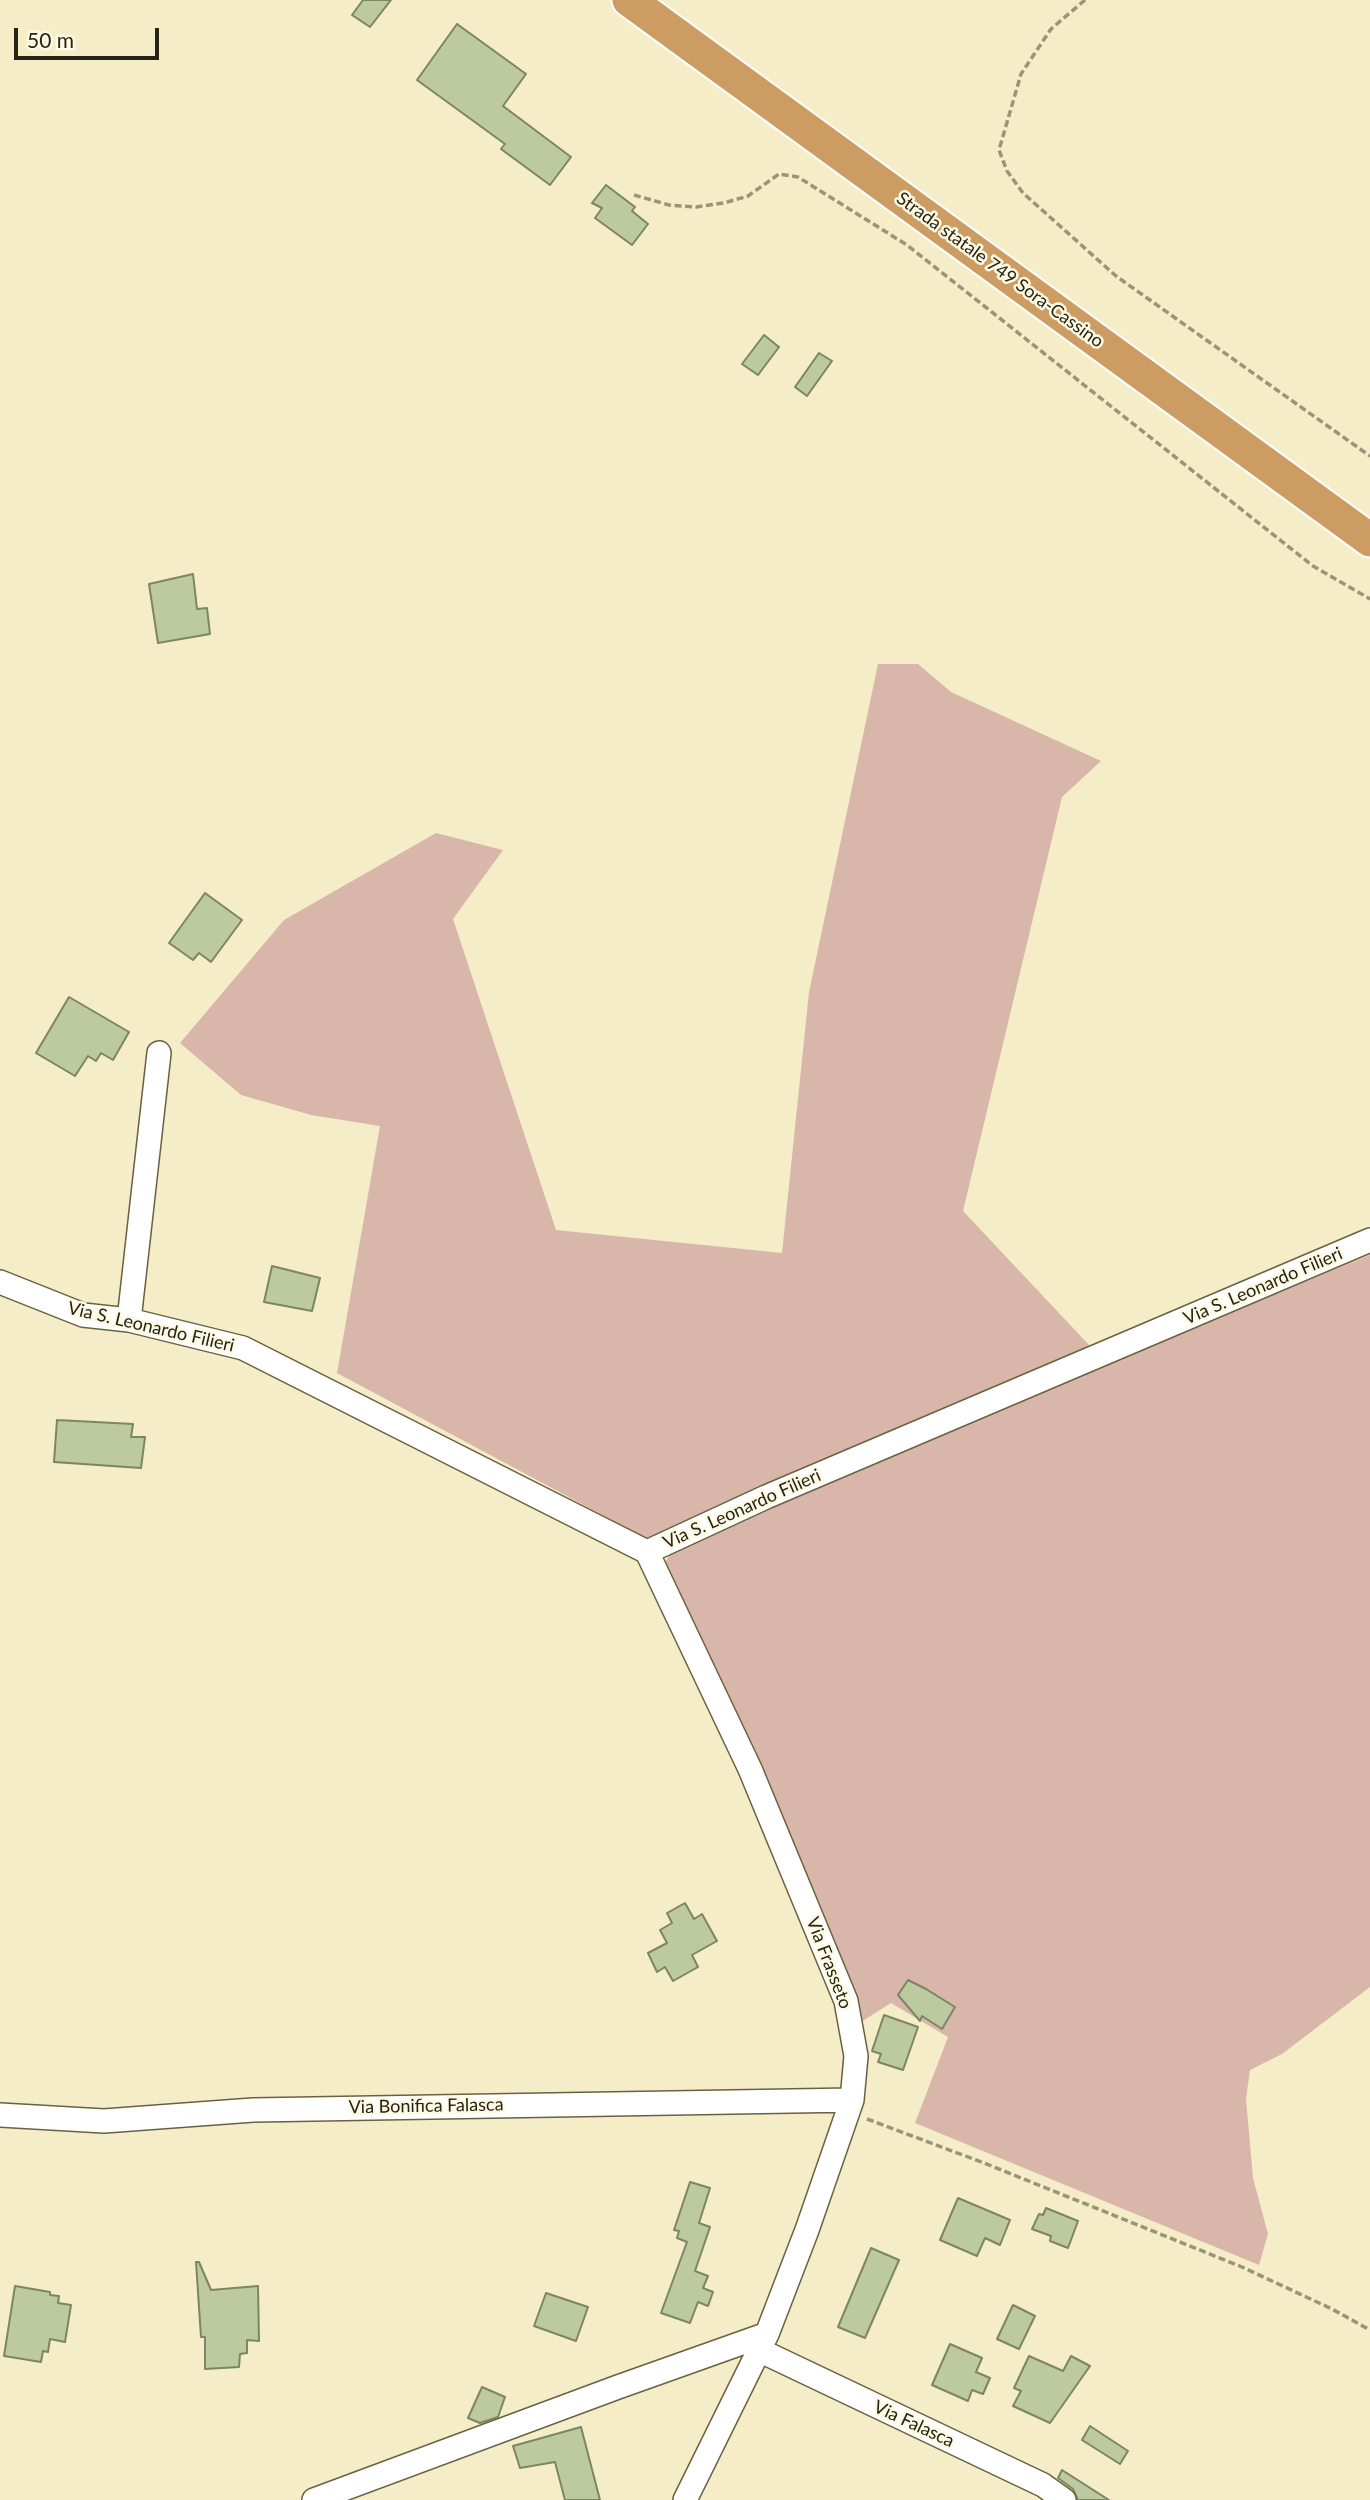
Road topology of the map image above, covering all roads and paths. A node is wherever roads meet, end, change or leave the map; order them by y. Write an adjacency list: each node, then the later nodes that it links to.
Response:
1 (629, 0): 5 (highway, Strada statale 749 Sora-Cassino)
2 (1085, 0): 4 (path)
3 (634, 195): 6 (path)
4 (1370, 456)
5 (1370, 540)
6 (1370, 599)
7 (159, 1053): 10 (street)
8 (1370, 1240): 11 (street, Via S. Leonardo Filieri)
9 (0, 1282): 10 (street, Via S. Leonardo Filieri)
10 (129, 1320): 11 (street, Via S. Leonardo Filieri)
11 (647, 1552): 12 (street, Via Frasseto)
12 (850, 2106): 13 (street, Via Bonifica Falasca); 14 (path); 15 (street, Via Frasseto)
13 (0, 2115)
14 (1370, 2330)
15 (764, 2343): 16 (street); 17 (street, Via Frasseto); 18 (street, Via Falasca)
16 (314, 2500)
17 (685, 2500)
18 (1064, 2500)

